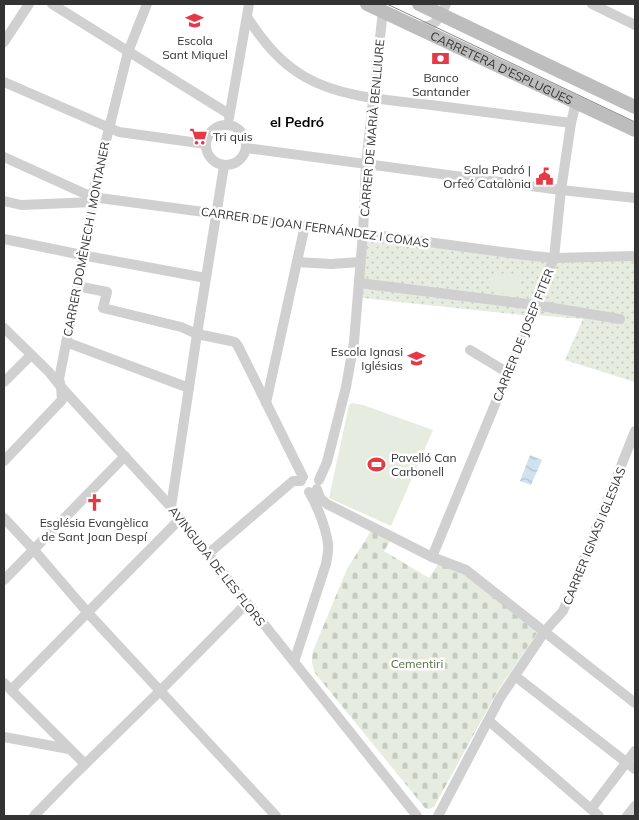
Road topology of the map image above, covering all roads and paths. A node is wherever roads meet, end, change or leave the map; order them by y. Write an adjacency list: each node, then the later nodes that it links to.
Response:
1 (28, 4): 13 (street)
2 (52, 4): 14 (street)
3 (147, 4): 14 (street, CARRER DOMÈNECH I MONTANER)
4 (249, 4): 10 (street)
5 (368, 4): 9 (street, CARRETERA D'ESPLUGUES)
6 (419, 4): 8 (street, CARRETERA D'ESPLUGUES)
7 (592, 4): 11 (street)
8 (444, 9): 12 (street); 18 (street, CARRETERA D'ESPLUGUES)
9 (383, 11): 12 (street, CARRETERA D'ESPLUGUES); 16 (street, CARRER DE MARIÀ BENLLIURE)
10 (247, 17): 16 (street); 19 (street)
11 (635, 24)
12 (415, 26): 17 (street, CARRETERA D'ESPLUGUES)
13 (4, 42)
14 (128, 52): 19 (street); 21 (street, CARRER DOMÈNECH I MONTANER)
15 (4, 82): 21 (street)
16 (373, 98): 20 (street); 26 (street, CARRER DE MARIÀ BENLLIURE)
17 (576, 102): 20 (street, CARRER DE JOSEP FITER); 22 (street, CARRETERA D'ESPLUGUES)
18 (635, 107)
19 (229, 119): 23 (street); 24 (street)
20 (571, 123): 28 (street, CARRER DE JOSEP FITER)
21 (109, 128): 23 (street); 30 (street, CARRER DOMÈNECH I MONTANER)
22 (635, 130)
23 (206, 144): 27 (street)
24 (246, 148): 26 (street); 27 (street)
25 (4, 157): 30 (street, CARRER DE JOAN FERNÁNDEZ I COMAS)
26 (366, 164): 28 (street); 34 (street, CARRER DE MARIÀ BENLLIURE)
27 (224, 166): 32 (street)
28 (561, 190): 29 (street); 37 (street, CARRER DE JOSEP FITER)
29 (635, 198)
30 (93, 200): 31 (street); 32 (street, CARRER DE JOAN FERNÁNDEZ I COMAS); 42 (street, CARRER DOMÈNECH I MONTANER)
31 (4, 201)
32 (216, 213): 33 (street, CARRER DE JOAN FERNÁNDEZ I COMAS); 40 (street)
33 (305, 225): 34 (street, CARRER DE JOAN FERNÁNDEZ I COMAS); 38 (street)
34 (363, 234): 37 (street, CARRER DE JOAN FERNÁNDEZ I COMAS); 39 (street, CARRER DE MARIÀ BENLLIURE)
35 (4, 238): 40 (street)
36 (635, 256): 37 (street, CARRER DE JOAN FERNÁNDEZ I COMAS)
37 (554, 258): 43 (street, CARRER DE JOSEP FITER)
38 (297, 262): 39 (street); 54 (street)
39 (360, 262): 41 (street, CARRER DE MARIÀ BENLLIURE)
40 (206, 278): 46 (street)
41 (359, 283): 43 (street); 59 (street, CARRER DE MARIÀ BENLLIURE)
42 (77, 286): 46 (street); 47 (street, CARRER DOMÈNECH I MONTANER)
43 (535, 305): 44 (street); 50 (street, CARRER DE JOSEP FITER)
44 (620, 319)
45 (4, 328): 49 (street, AVINGUDA DE LES FLORS)
46 (197, 334): 53 (street); 54 (street)
47 (66, 342): 52 (street, CARRER DOMÈNECH I MONTANER); 53 (street)
48 (470, 350): 50 (street)
49 (31, 355): 51 (street); 52 (street, AVINGUDA DE LES FLORS)
50 (508, 374): 65 (street, CARRER DE JOSEP FITER)
51 (4, 382)
52 (61, 386): 56 (street, AVINGUDA DE LES FLORS); 57 (street, CARRER DOMÈNECH I MONTANER)
53 (189, 388): 60 (street)
54 (266, 403): 58 (street)
55 (635, 431): 69 (street, CARRER IGNASI IGLESIAS)
56 (125, 456): 60 (street, AVINGUDA DE LES FLORS); 63 (street)
57 (4, 461)
58 (302, 479): 59 (street); 59 (street); 64 (street)
59 (315, 487): 65 (street); 70 (street)
60 (172, 507): 62 (street, AVINGUDA DE LES FLORS)
61 (4, 518): 63 (street)
62 (180, 519): 64 (street, AVINGUDA DE LES FLORS); 68 (street)
63 (33, 549): 66 (street); 68 (street)
64 (208, 554): 67 (street, AVINGUDA DE LES FLORS)
65 (432, 558): 69 (street)
66 (4, 580)
67 (248, 603): 70 (street, AVINGUDA DE LES FLORS); 73 (street)
68 (88, 613): 72 (street); 73 (street)
69 (545, 632): 71 (street, CARRER IGNASI IGLESIAS); 74 (street)
70 (294, 662): 86 (street, AVINGUDA DE LES FLORS)
71 (515, 676): 75 (street, CARRER IGNASI IGLESIAS); 79 (street)
72 (7, 686): 77 (street)
73 (160, 691): 80 (street); 85 (street)
74 (635, 702)
75 (489, 721): 83 (street); 87 (street, CARRER IGNASI IGLESIAS)
76 (4, 736): 77 (street)
77 (69, 749): 80 (street)
78 (635, 751): 79 (street)
79 (626, 762): 81 (street); 83 (street)
80 (85, 764): 84 (street)
81 (635, 769)
82 (635, 806): 89 (street)
83 (591, 809): 88 (street)
84 (34, 816)
85 (276, 816)
86 (416, 816)
87 (438, 816)
88 (600, 816)
89 (627, 816)

